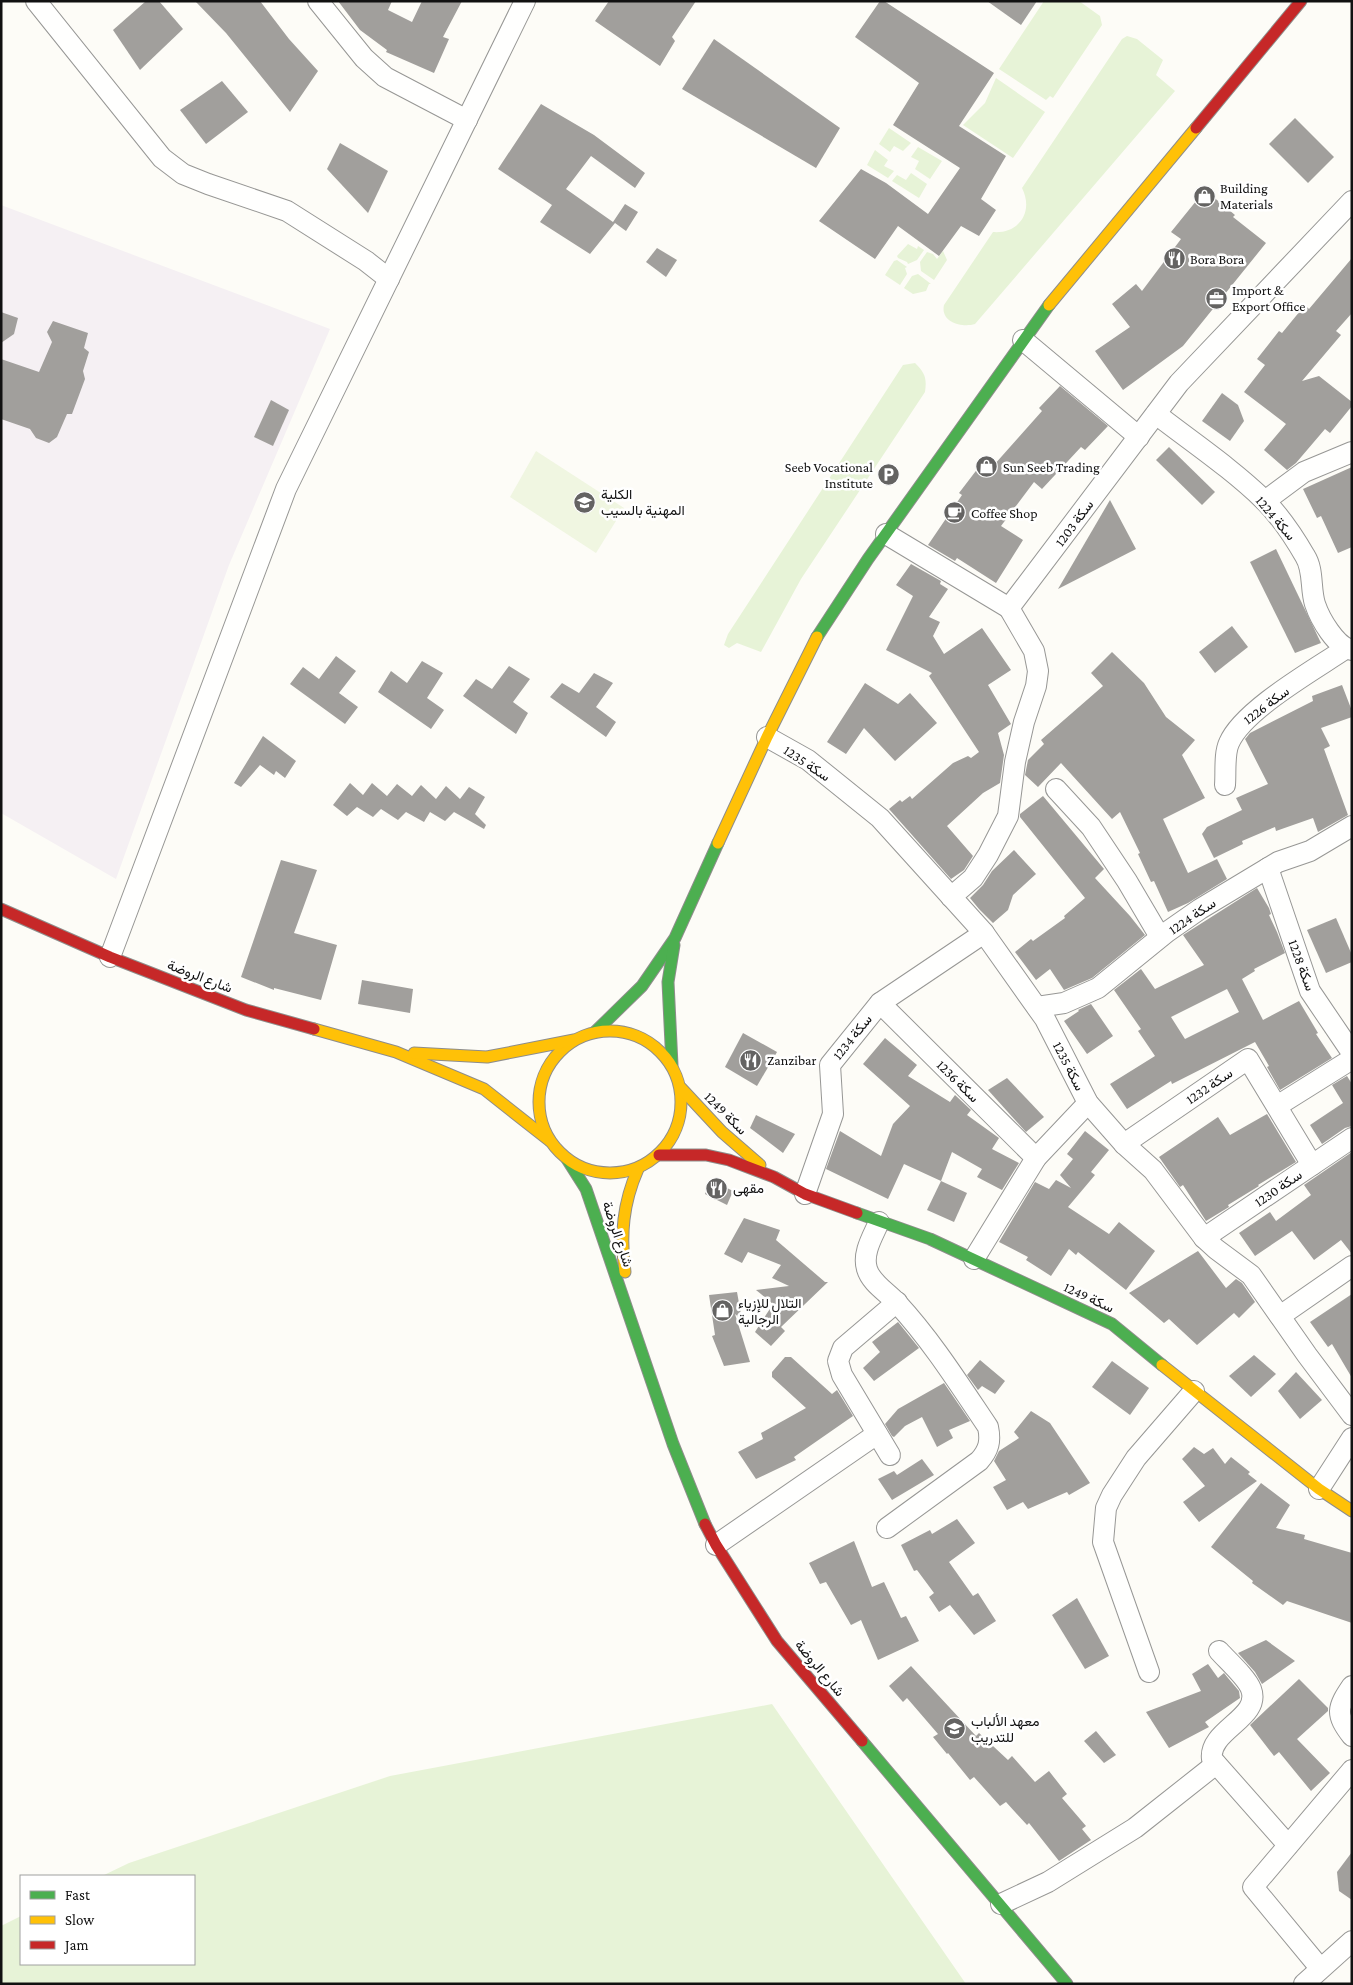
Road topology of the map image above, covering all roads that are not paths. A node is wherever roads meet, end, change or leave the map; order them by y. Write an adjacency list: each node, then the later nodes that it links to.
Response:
1 (36, 1): 7 (street)
2 (318, 1): 5 (street)
3 (525, 1): 5 (street)
4 (1301, 1): 8 (main road)
5 (468, 120): 7 (street)
6 (1352, 201): 9 (street, سكة 1203)
7 (390, 279): 26 (street)
8 (1023, 340): 10 (street); 13 (main road)
9 (1156, 414): 10 (street, سكة 1203); 12 (street, سكة 1224)
10 (1138, 437): 14 (street, سكة 1203)
11 (1352, 452): 12 (street)
12 (1265, 501): 15 (street, سكة 1224)
13 (886, 534): 14 (street); 16 (main road)
14 (1009, 608): 21 (street)
15 (1348, 649): 17 (street, سكة 1226)
16 (767, 737): 21 (street, سكة 1235); 24 (main road)
17 (1225, 785)
18 (1056, 789): 25 (street)
19 (1352, 826): 20 (street, سكة 1224)
20 (1268, 868): 25 (street, سكة 1224); 32 (street, سكة 1228)
21 (951, 897): 23 (street, سكة 1235)
22 (1, 909): 26 (main road, شارع الروضة)
23 (984, 933): 27 (street, سكة 1234); 28 (street, سكة 1235)
24 (675, 938): 29 (main road); 34 (main road)
25 (1160, 938): 28 (street, سكة 1224)
26 (110, 957): 31 (main road, شارع الروضة)
27 (880, 1003): 42 (street, سكة 1236); 47 (street, سكة 1234)
28 (1037, 1007): 36 (street, سكة 1235)
29 (595, 1032): 30 (main road); 34 (main road)
30 (574, 1040): 31 (main road, شارع الروضة); 39 (main road)
31 (396, 1052): 39 (main road, شارع الروضة)
32 (1352, 1053)
33 (1352, 1059): 37 (street)
34 (672, 1065): 35 (main road)
35 (681, 1088): 41 (main road); 46 (main road, سكة 1249)
36 (1088, 1103): 40 (street, سكة 1235); 42 (street)
37 (1277, 1106): 40 (street, سكة 1232); 44 (street, سكة 1232)
38 (1352, 1138): 44 (street, سكة 1230)
39 (550, 1141): 43 (main road)
40 (1124, 1144): 49 (street, سكة 1235)
41 (659, 1156): 45 (main road); 46 (main road, سكة 1249)
42 (1036, 1158): 50 (street)
43 (567, 1159): 45 (main road); 54 (main road, شارع الروضة)
44 (1312, 1165): 49 (street, سكة 1230)
45 (638, 1169): 54 (main road, شارع الروضة)
46 (774, 1177): 47 (main road, سكة 1249)
47 (805, 1194): 48 (main road, سكة 1249)
48 (879, 1222): 50 (main road, سكة 1249); 52 (street)
49 (1204, 1238): 53 (street, سكة 1235)
50 (974, 1259): 55 (main road, سكة 1249)
51 (1352, 1266): 53 (street)
52 (897, 1302): 57 (street); 62 (street)
53 (1280, 1316): 56 (street, سكة 1235)
54 (633, 1323): 63 (main road, شارع الروضة)
55 (1194, 1391): 60 (main road, سكة 1249); 65 (street)
56 (1352, 1415)
57 (877, 1434): 59 (street); 63 (street)
58 (1352, 1438): 60 (street)
59 (890, 1455)
60 (1319, 1489): 61 (main road, سكة 1249)
61 (1352, 1510)
62 (887, 1528)
63 (716, 1545): 71 (main road, شارع الروضة)
64 (1219, 1651): 68 (street)
65 (1149, 1672)
66 (1352, 1686): 67 (street)
67 (1352, 1736)
68 (1216, 1764): 70 (street); 71 (street)
69 (1352, 1770): 70 (street)
70 (1288, 1845): 73 (street)
71 (1002, 1904): 74 (main road, شارع الروضة)
72 (1352, 1941): 73 (street)
73 (1320, 1968): 75 (street)
74 (1067, 1984)
75 (1304, 1984)

